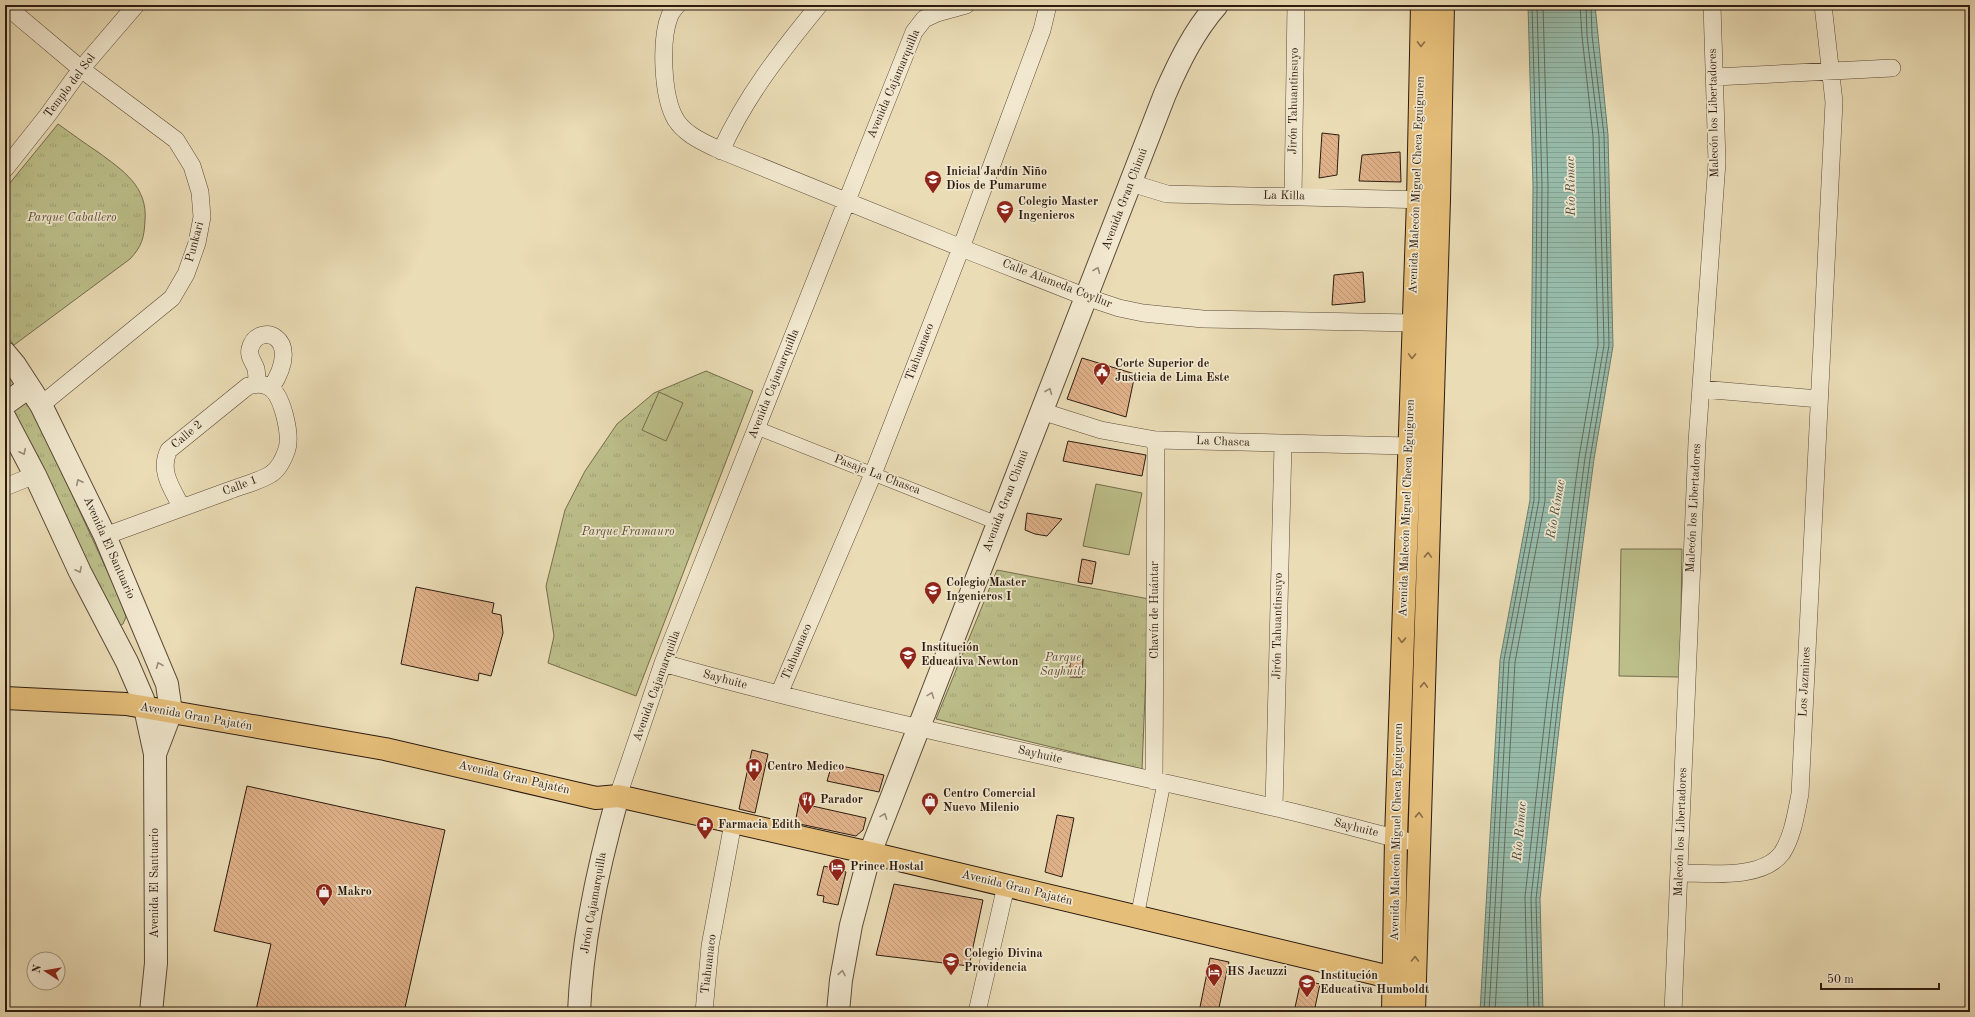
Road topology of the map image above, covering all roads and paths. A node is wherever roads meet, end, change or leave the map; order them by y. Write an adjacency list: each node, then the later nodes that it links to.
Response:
1 (5, 5): 14 (street, Punkari)
2 (136, 5): 14 (street, Templo del Sol)
3 (677, 5): 17 (street, Calle Alameda Coyllur)
4 (819, 5): 17 (street)
5 (966, 5): 23 (street, Avenida Cajamarquilla)
6 (1048, 5): 24 (street, Tiahuanaco)
7 (1217, 5): 19 (street, Avenida Gran Chimú)
8 (1296, 5): 20 (street, Jirón Tahuantinsuyo)
9 (1422, 5): 21 (main road, Avenida Malecón Miguel Checa Eguiguren, one-way to 21)
10 (1443, 5): 22 (main road, Avenida Malecón Miguel Checa Eguiguren)
11 (1712, 5): 16 (street, Malecón los Libertadores)
12 (1823, 5): 15 (street, Los Jazmines)
13 (1892, 68): 15 (street)
14 (81, 69): 18 (street, Templo del Sol); 33 (street, Punkari)
15 (1831, 72): 16 (street); 31 (street, Los Jazmines)
16 (1714, 77): 30 (street, Malecón los Libertadores)
17 (722, 151): 23 (street, Calle Alameda Coyllur)
18 (7, 164)
19 (1131, 182): 20 (street, La Killa); 25 (street, Avenida Gran Chimú, one-way to 19)
20 (1293, 197): 21 (street, La Killa)
21 (1418, 200): 22 (street, La Killa); 26 (main road, Avenida Malecón Miguel Checa Eguiguren)
22 (1439, 200): 58 (main road, Avenida Malecón Miguel Checa Eguiguren, one-way to 22)
23 (846, 202): 24 (street, Calle Alameda Coyllur); 36 (street, Avenida Cajamarquilla)
24 (961, 248): 25 (street, Calle Alameda Coyllur); 40 (street, Tiahuanaco)
25 (1086, 297): 26 (street, Calle Alameda Coyllur); 34 (street, Avenida Gran Chimú, one-way to 25)
26 (1413, 323): 39 (main road, Avenida Malecón Miguel Checa Eguiguren, one-way to 39)
27 (5, 353): 29 (street, Avenida El Santuario)
28 (264, 386): 43 (street, Calle 2); 43 (street, Calle 1)
29 (29, 387): 32 (street); 33 (street, Avenida El Santuario)
30 (1701, 389): 31 (street); 60 (street, Malecón los Libertadores)
31 (1819, 399): 60 (street, Los Jazmines)
32 (5, 404)
33 (41, 406): 45 (street, Avenida El Santuario, one-way to 33)
34 (1041, 410): 37 (street, La Chasca); 44 (street, Avenida Gran Chimú)
35 (5, 418): 41 (street, Avenida El Santuario, one-way to 41)
36 (757, 428): 40 (street, Pasaje La Chasca); 46 (street, Avenida Cajamarquilla)
37 (1156, 440): 38 (street, La Chasca); 53 (street, Chavín de Huántar)
38 (1283, 444): 39 (street, La Chasca); 55 (street, Jirón Tahuantinsuyo)
39 (1409, 446): 57 (main road, Avenida Malecón Miguel Checa Eguiguren, one-way to 57)
40 (872, 474): 44 (street, Pasaje La Chasca); 47 (street, Tiahuanaco)
41 (35, 475): 42 (street); 49 (street, Avenida El Santuario, one-way to 49)
42 (5, 487)
43 (182, 508): 45 (street, Calle 1)
44 (998, 523): 51 (street, Avenida Gran Chimú, one-way to 44)
45 (105, 536): 50 (street, Avenida El Santuario, one-way to 45)
46 (663, 663): 47 (street, Sayhuite); 54 (street, Avenida Cajamarquilla)
47 (779, 694): 51 (street, Sayhuite)
48 (5, 698): 49 (main road, Avenida Gran Pajatén)
49 (138, 704): 50 (main road, Avenida Gran Pajatén); 52 (street, Avenida El Santuario)
50 (171, 707): 52 (street, Avenida El Santuario); 54 (main road, Avenida Gran Pajatén)
51 (919, 728): 53 (street, Sayhuite); 59 (street, Avenida Gran Chimú, one-way to 51)
52 (155, 754): 64 (street, Avenida El Santuario)
53 (1159, 782): 55 (street, Sayhuite); 62 (street)
54 (618, 796): 56 (main road, Avenida Gran Pajatén); 65 (street, Jirón Cajamarquilla)
55 (1274, 807): 57 (street, Sayhuite)
56 (733, 823): 59 (main road, Avenida Gran Pajatén); 66 (street, Tiahuanaco)
57 (1396, 838): 58 (street, Sayhuite); 63 (main road, Avenida Malecón Miguel Checa Eguiguren)
58 (1418, 844): 63 (main road, Avenida Malecón Miguel Checa Eguiguren, one-way to 58)
59 (870, 853): 61 (main road, Avenida Gran Pajatén); 67 (street, Avenida Gran Chimú, one-way to 59)
60 (1679, 873): 71 (street, Malecón los Libertadores)
61 (1006, 886): 62 (main road, Avenida Gran Pajatén); 68 (street)
62 (1137, 917): 63 (main road, Avenida Gran Pajatén)
63 (1404, 980): 69 (main road, Avenida Malecón Miguel Checa Eguiguren); 70 (main road, Avenida Malecón Miguel Checa Eguiguren)
64 (151, 1012)
65 (579, 1012)
66 (704, 1012)
67 (838, 1012)
68 (977, 1012)
69 (1393, 1012)
70 (1414, 1012)
71 (1673, 1012)

